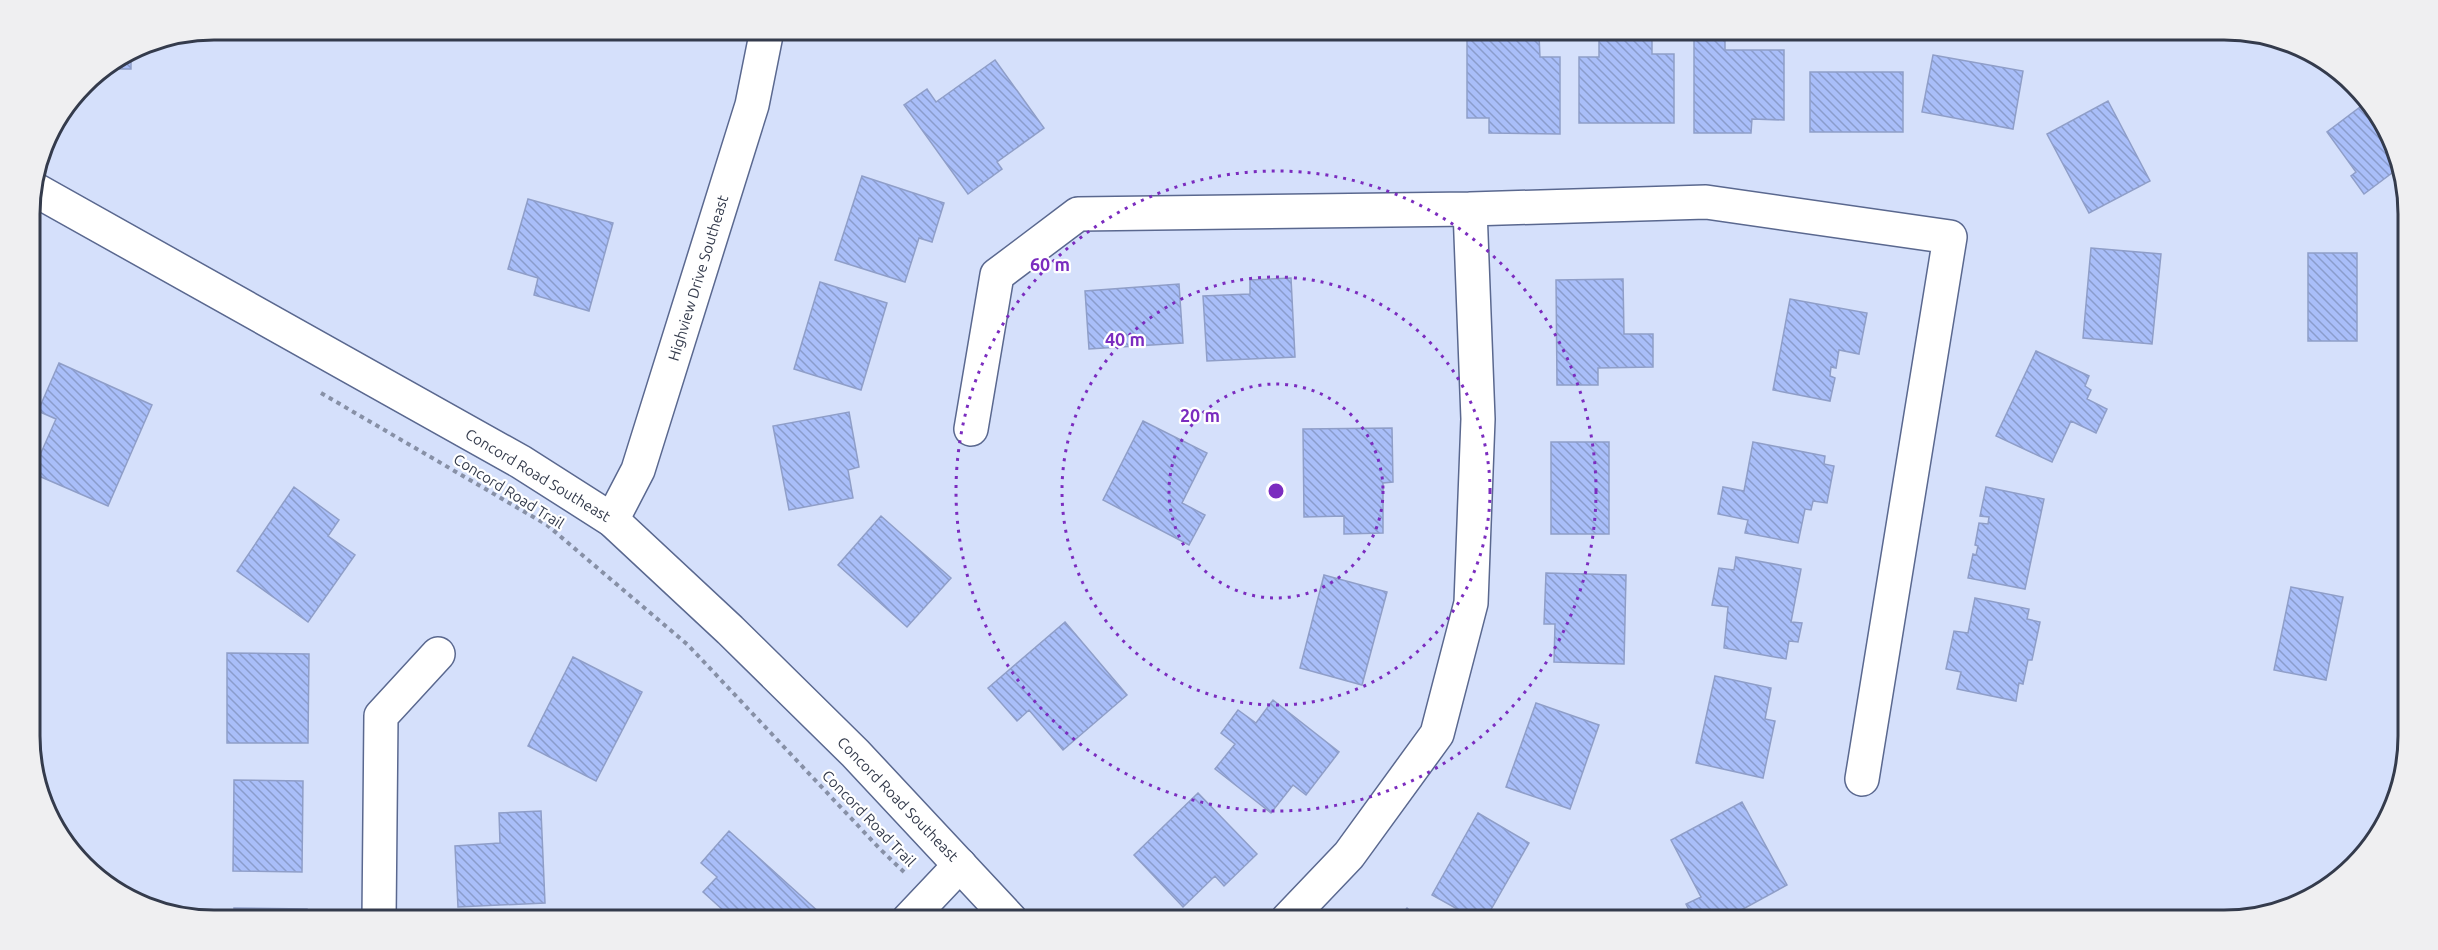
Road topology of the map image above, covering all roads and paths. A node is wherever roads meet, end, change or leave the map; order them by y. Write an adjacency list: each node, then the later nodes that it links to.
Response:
1 (765, 41): 6 (street, Highview Drive Southeast)
2 (42, 194): 6 (street, Concord Road Southeast)
3 (1470, 209): 5 (street); 8 (street); 11 (street)
4 (320, 392): 10 (path, Concord Road Trail)
5 (970, 429)
6 (612, 520): 9 (street, Concord Road Southeast)
7 (438, 654): 12 (street)
8 (1862, 779)
9 (960, 865): 10 (street); 14 (street, Concord Road Southeast)
10 (930, 896): 13 (street)
11 (1297, 909)
12 (379, 910)
13 (917, 910)
14 (1001, 910)

